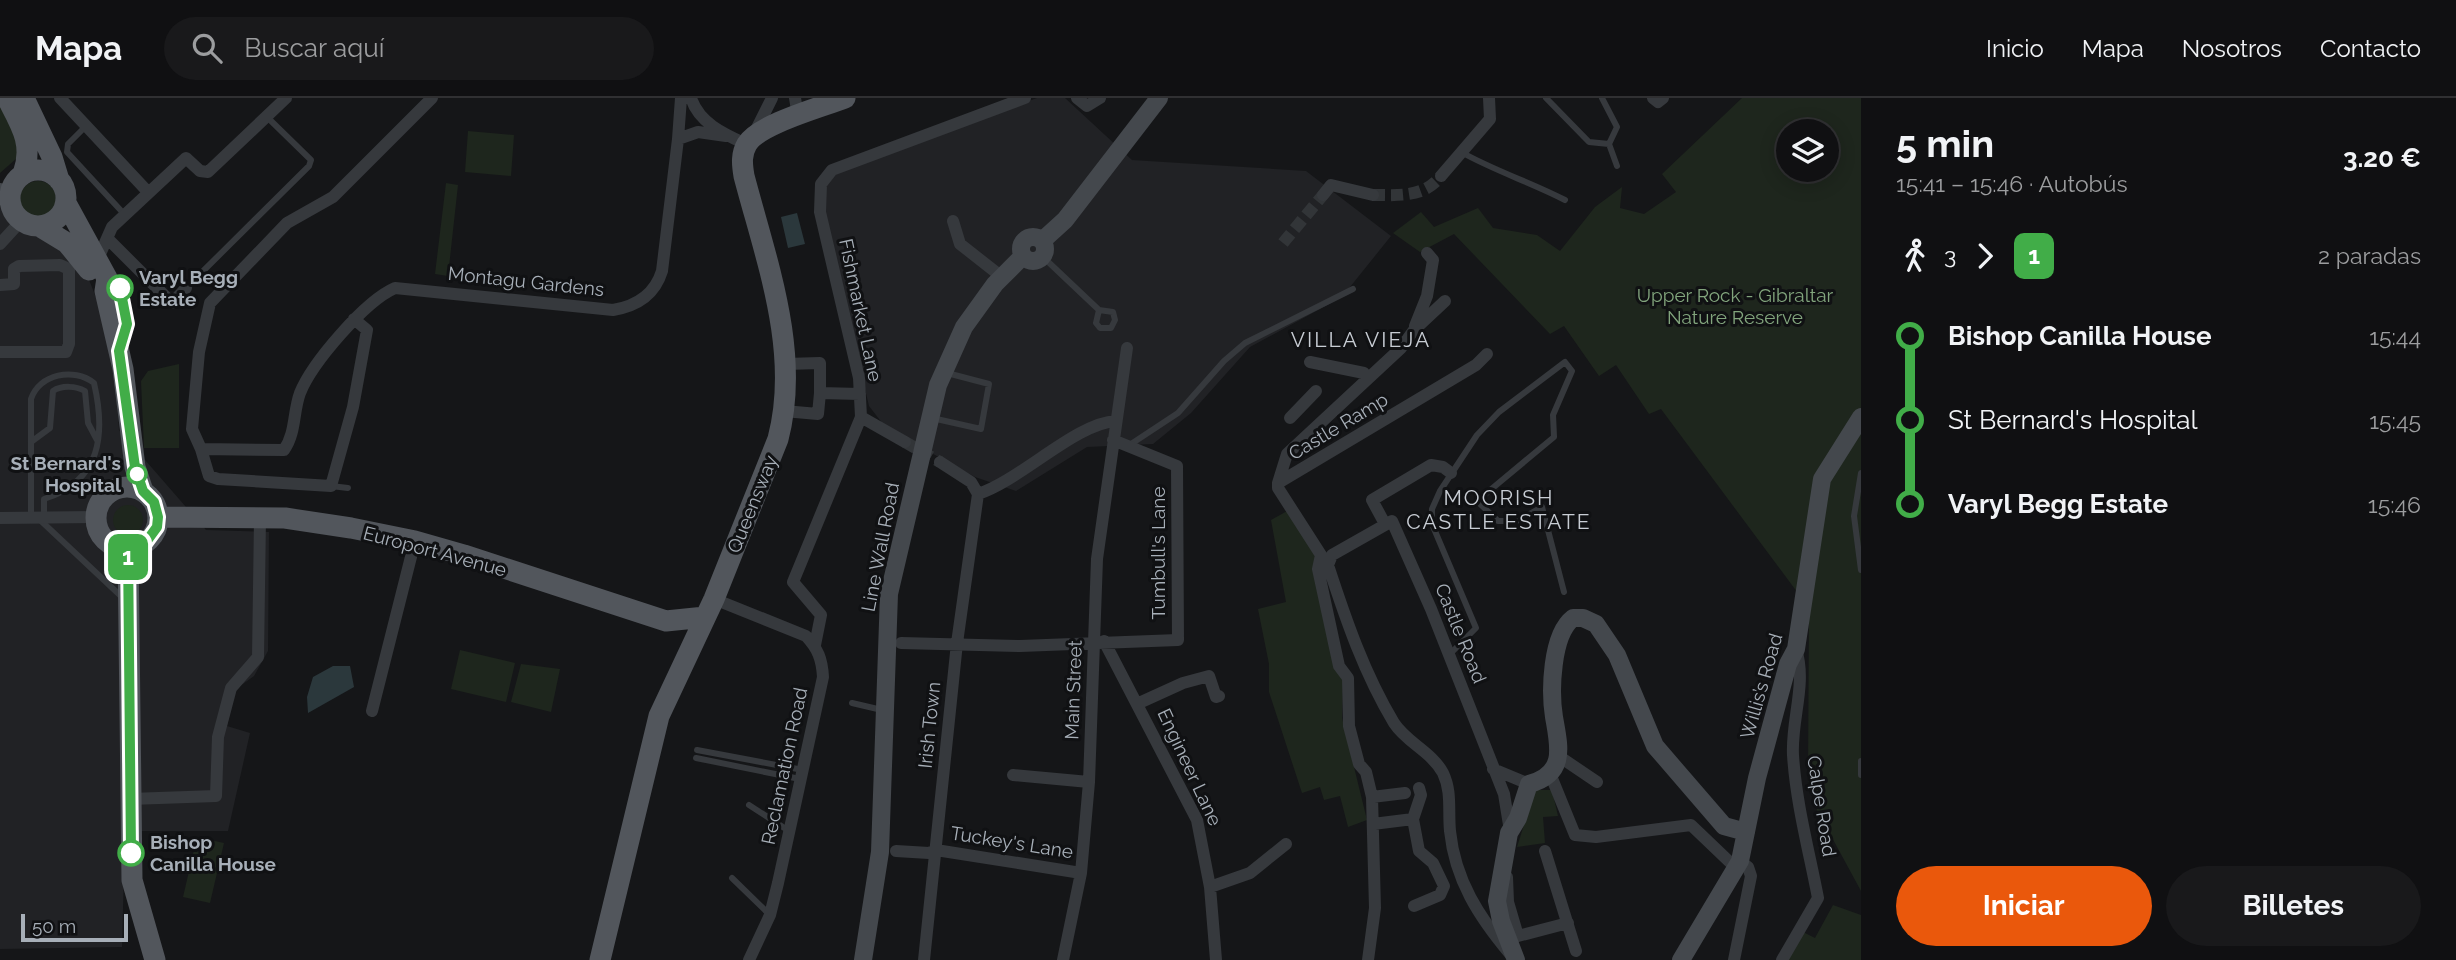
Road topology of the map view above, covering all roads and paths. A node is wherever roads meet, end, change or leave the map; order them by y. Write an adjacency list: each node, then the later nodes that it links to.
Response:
1 (7, 98): 28 (main road)
2 (24, 98): 30 (main road)
3 (60, 98): 21 (street)
4 (286, 98): 20 (street)
5 (432, 98): 77 (street)
6 (681, 98): 23 (street, Montagu Gardens)
7 (691, 98): 22 (street)
8 (772, 98): 24 (street)
9 (845, 98): 19 (main road)
10 (1025, 98): 64 (street, Fishmarket Lane)
11 (1100, 98): 18 (street)
12 (1489, 98): 26 (street)
13 (1546, 98): 25 (lane)
14 (1602, 98): 25 (lane)
15 (1653, 98): 16 (street)
16 (1662, 98)
17 (1157, 101): 42 (street)
18 (1082, 102)
19 (797, 107): 24 (main road)
20 (267, 117): 31 (street); 47 (lane)
21 (86, 126): 31 (street); 37 (lane)
22 (726, 135): 23 (street); 24 (street)
23 (678, 139): 52 (street, Montagu Gardens)
24 (749, 141): 59 (main road, Queensway)
25 (1609, 144): 27 (lane)
26 (1461, 152): 29 (street); 35 (lane)
27 (1616, 166)
28 (23, 174): 30 (main road); 32 (main road)
29 (1441, 176)
30 (59, 180): 36 (main road)
31 (148, 192): 37 (street)
32 (5, 194): 39 (main road)
33 (1373, 194): 34 (street)
34 (1323, 195)
35 (1565, 200)
36 (66, 203): 39 (main road); 44 (main road)
37 (125, 215): 40 (street)
38 (953, 221): 45 (street)
39 (30, 224): 41 (street); 49 (main road)
40 (108, 239): 44 (street); 47 (street)
41 (0, 244)
42 (1043, 248): 45 (street, Line Wall Road); 51 (lane)
43 (1427, 253): 53 (street)
44 (99, 264): 49 (main road); 55 (lane)
45 (1002, 276): 60 (street, Line Wall Road)
46 (0, 285): 56 (street)
47 (186, 288)
48 (1353, 289): 76 (lane)
49 (105, 291): 55 (main road)
50 (1445, 301): 53 (street)
51 (1100, 310)
52 (354, 319): 77 (street, Montagu Gardens); 82 (street)
53 (1414, 330): 81 (street)
54 (1127, 348): 70 (street, Main Street)
55 (119, 351): 65 (main road)
56 (0, 352)
57 (1487, 355): 81 (street, Castle Ramp)
58 (1310, 362): 61 (street)
59 (786, 364): 63 (street); 66 (main road, Queensway)
60 (943, 372): 71 (street, Line Wall Road); 71 (lane)
61 (1364, 373)
62 (1316, 391): 69 (street)
63 (820, 393): 64 (street); 66 (street)
64 (860, 394): 67 (street, Fishmarket Lane)
65 (127, 402): 84 (main road); 85 (main road)
66 (784, 411): 98 (main road, Queensway)
67 (861, 417): 75 (street); 103 (street, Fishmarket Lane)
68 (1861, 417): 104 (street, Willis’s Road)
69 (1290, 418)
70 (1116, 421): 72 (street, Main Street); 86 (street)
71 (928, 426): 111 (street, Line Wall Road)
72 (1113, 440): 76 (street); 100 (street, Main Street)
73 (31, 442): 74 (lane); 74 (lane); 90 (lane)
74 (98, 442): 90 (lane)
75 (905, 442)
76 (1127, 446): 100 (street, Tumbull's Lane)
77 (201, 449): 82 (street)
78 (940, 462): 86 (street)
79 (1451, 473): 92 (street); 96 (lane); 105 (lane)
80 (1861, 473): 95 (lane)
81 (1278, 483): 124 (street, Castle Ramp)
82 (331, 486): 83 (lane)
83 (348, 488)
84 (111, 491): 85 (main road); 87 (main road)
85 (143, 491): 88 (main road)
86 (978, 494): 102 (street, Irish Town)
87 (96, 517): 90 (street); 94 (main road)
88 (158, 517): 91 (main road, Europort Avenue); 94 (main road)
89 (0, 518): 90 (street)
90 (38, 518): 97 (lane)
91 (260, 518): 93 (main road, Europort Avenue); 125 (street)
92 (1385, 524): 105 (street, Castle Road); 153 (street)
93 (415, 541): 99 (main road, Europort Avenue); 110 (street)
94 (128, 549): 97 (main road)
95 (1861, 570)
96 (1563, 592)
97 (129, 603): 125 (main road)
98 (710, 608): 99 (main road, Europort Avenue); 103 (street); 106 (main road, Queensway)
99 (666, 621): 106 (main road)
100 (1099, 642): 102 (street); 109 (street, Engineer Lane); 119 (street, Main Street)
101 (901, 643): 102 (street)
102 (957, 643): 133 (street, Irish Town)
103 (815, 645): 116 (street, Reclamation Road)
104 (1796, 649): 131 (street, Willis’s Road); 156 (street, Calpe Road)
105 (1449, 655): 115 (street, Castle Road)
106 (680, 671): 146 (main road, Queensway)
107 (1219, 696): 109 (street)
108 (852, 703): 111 (lane)
109 (1139, 703): 140 (street, Engineer Lane)
110 (372, 710)
111 (882, 710): 148 (street, Line Wall Road)
112 (696, 754): 116 (lane)
113 (1861, 761): 118 (lane)
114 (1554, 764): 120 (street); 121 (street); 131 (street); 137 (street)
115 (1493, 769): 121 (street); 130 (street, Castle Road)
116 (802, 775): 129 (street, Reclamation Road)
117 (1013, 775): 119 (street)
118 (1861, 775)
119 (1088, 782): 138 (street, Main Street)
120 (1597, 782)
121 (1529, 784): 130 (street)
122 (1419, 788): 127 (street)
123 (1405, 793): 124 (street)
124 (1372, 797): 128 (street, Castle Ramp)
125 (130, 799): 145 (main road)
126 (749, 805): 129 (lane)
127 (1413, 819): 128 (street); 141 (street)
128 (1373, 824): 152 (street, Castle Ramp)
129 (789, 831): 142 (street, Reclamation Road)
130 (1510, 831): 136 (street)
131 (1746, 832): 137 (street, Willis’s Road)
132 (1286, 844): 140 (street)
133 (936, 850): 134 (street, Tuckey's Lane); 138 (street, Tuckey's Lane); 149 (street, Irish Town)
134 (896, 851)
135 (1545, 851): 143 (street)
136 (1506, 864): 143 (street); 153 (street)
137 (1739, 865): 154 (street, Willis’s Road); 155 (street)
138 (1081, 873): 150 (street, Main Street)
139 (732, 878): 142 (lane)
140 (1210, 887): 151 (street, Engineer Lane)
141 (1413, 906)
142 (770, 915): 147 (street, Reclamation Road)
143 (1568, 923): 144 (street)
144 (1576, 951)
145 (155, 960)
146 (600, 960)
147 (749, 960)
148 (863, 960)
149 (924, 960)
150 (1063, 960)
151 (1216, 960)
152 (1368, 960)
153 (1516, 960)
154 (1681, 960)
155 (1734, 960)
156 (1782, 960)

